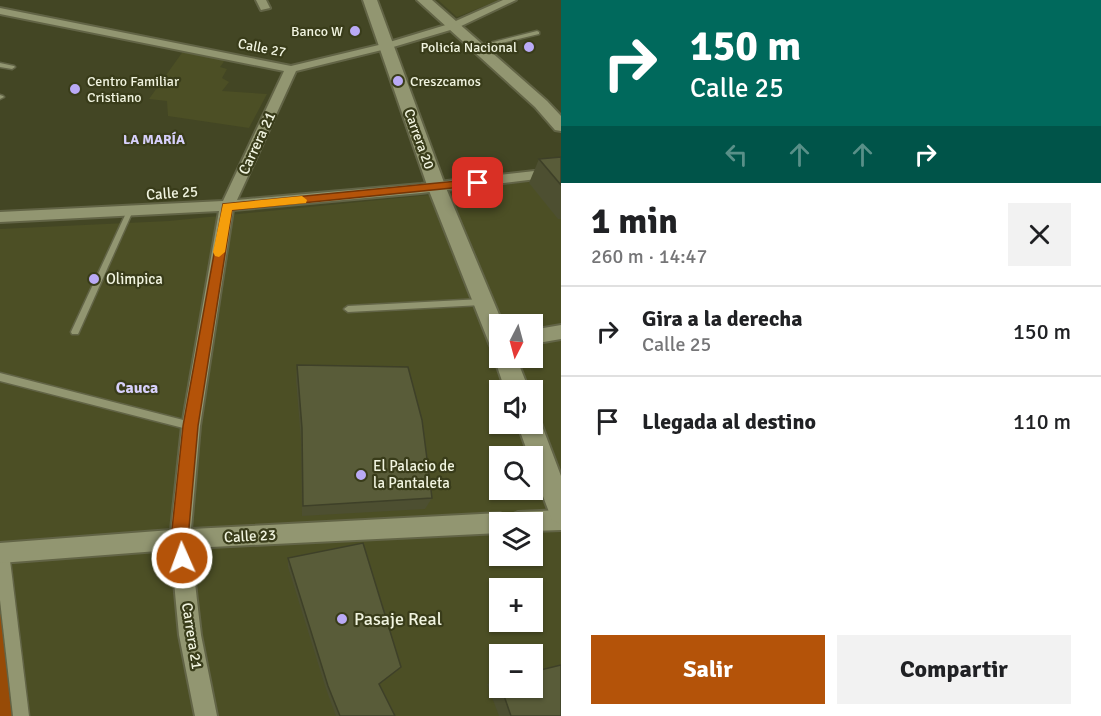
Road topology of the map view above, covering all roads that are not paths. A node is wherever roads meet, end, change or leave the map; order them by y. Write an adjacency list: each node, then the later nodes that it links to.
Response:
1 (11, 0): 5 (street)
2 (370, 0): 8 (main road, Carrera 20)
3 (424, 0): 6 (main road)
4 (511, 0): 6 (street, Calle 27)
5 (1, 12): 12 (street, Calle 27)
6 (453, 26): 8 (street, Calle 27); 9 (main road)
7 (537, 33): 9 (lane)
8 (386, 46): 12 (street, Calle 27); 15 (main road, Carrera 20)
9 (477, 47): 13 (main road)
10 (0, 65): 11 (lane)
11 (12, 67)
12 (291, 69): 16 (street, Carrera 21)
13 (561, 126)
14 (561, 172): 15 (street, Calle 25)
15 (437, 188): 16 (street, Calle 25); 19 (main road, Carrera 20)
16 (227, 207): 17 (street, Calle 25); 26 (street, Carrera 21)
17 (129, 213): 18 (street, Calle 25); 22 (lane)
18 (0, 217)
19 (482, 302): 20 (lane); 21 (main road, Carrera 20)
20 (348, 309)
21 (489, 318)
22 (75, 332)
23 (561, 332): 24 (street)
24 (543, 335)
25 (0, 377): 26 (lane)
26 (191, 426): 32 (street, Carrera 21)
27 (533, 434): 28 (main road)
28 (561, 512)
29 (561, 520): 30 (street)
30 (543, 521)
31 (489, 524): 32 (street, Calle 23)
32 (180, 539): 33 (street, Calle 23); 35 (street, Carrera 21)
33 (1, 553): 34 (street)
34 (21, 716)
35 (206, 716)

